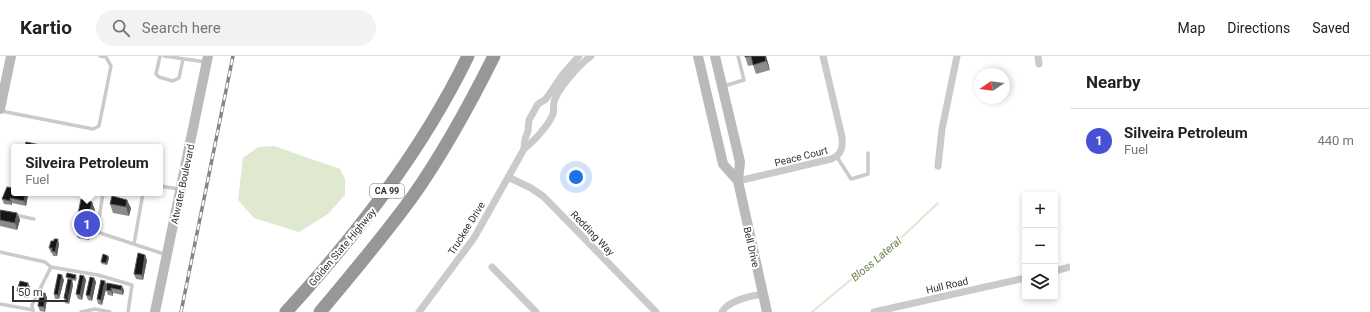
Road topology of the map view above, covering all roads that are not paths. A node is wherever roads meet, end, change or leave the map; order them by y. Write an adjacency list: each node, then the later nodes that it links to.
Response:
1 (11, 56): 19 (street)
2 (100, 56): 22 (lane)
3 (160, 56): 16 (lane)
4 (164, 56): 16 (lane)
5 (468, 56): 53 (highway, Golden State Highway / CA 99)
6 (494, 56): 54 (highway, CA 99)
7 (579, 56): 18 (street, Truckee Drive)
8 (591, 56): 18 (street, Truckee Drive)
9 (698, 56): 31 (street, Bell Drive)
10 (716, 56): 20 (street, Bell Drive)
11 (738, 56): 20 (lane)
12 (823, 56): 28 (street, Peace Court)
13 (957, 56): 29 (street)
14 (1038, 56): 17 (street)
15 (207, 59): 16 (lane); 33 (street, Atwater Boulevard)
16 (183, 60)
17 (1039, 64)
18 (575, 66): 21 (street, Truckee Drive); 23 (street, Truckee Drive)
19 (3, 81): 22 (street)
20 (722, 86): 31 (street, Bell Drive)
21 (538, 104): 23 (street); 24 (street, Truckee Drive)
22 (0, 110)
23 (554, 113): 25 (street, Truckee Drive)
24 (529, 120): 25 (street); 26 (street, Truckee Drive)
25 (545, 128): 26 (street, Truckee Drive)
26 (524, 149): 30 (street, Truckee Drive)
27 (868, 153): 28 (lane)
28 (837, 157): 31 (street, Peace Court)
29 (938, 166)
30 (508, 177): 55 (street, Truckee Drive); 57 (street, Redding Way)
31 (738, 182): 46 (street, Bell Drive)
32 (163, 187): 33 (lane)
33 (180, 190): 40 (street, Atwater Boulevard)
34 (102, 196): 38 (lane)
35 (142, 196): 38 (lane)
36 (7, 214): 37 (lane)
37 (34, 219)
38 (134, 244): 40 (lane)
39 (0, 252): 41 (lane)
40 (167, 255): 52 (street, Atwater Boulevard)
41 (51, 267): 48 (lane); 51 (lane)
42 (492, 267): 56 (street)
43 (1070, 268): 44 (street)
44 (1058, 270)
45 (1022, 279): 60 (street, Hull Road)
46 (763, 294): 58 (street); 59 (street, Bell Drive)
47 (0, 304): 48 (lane)
48 (33, 311)
49 (81, 312): 50 (lane)
50 (110, 312)
51 (128, 312)
52 (155, 312)
53 (286, 312)
54 (320, 312)
55 (419, 312)
56 (536, 312)
57 (656, 312)
58 (722, 312)
59 (766, 312)
60 (874, 312)

